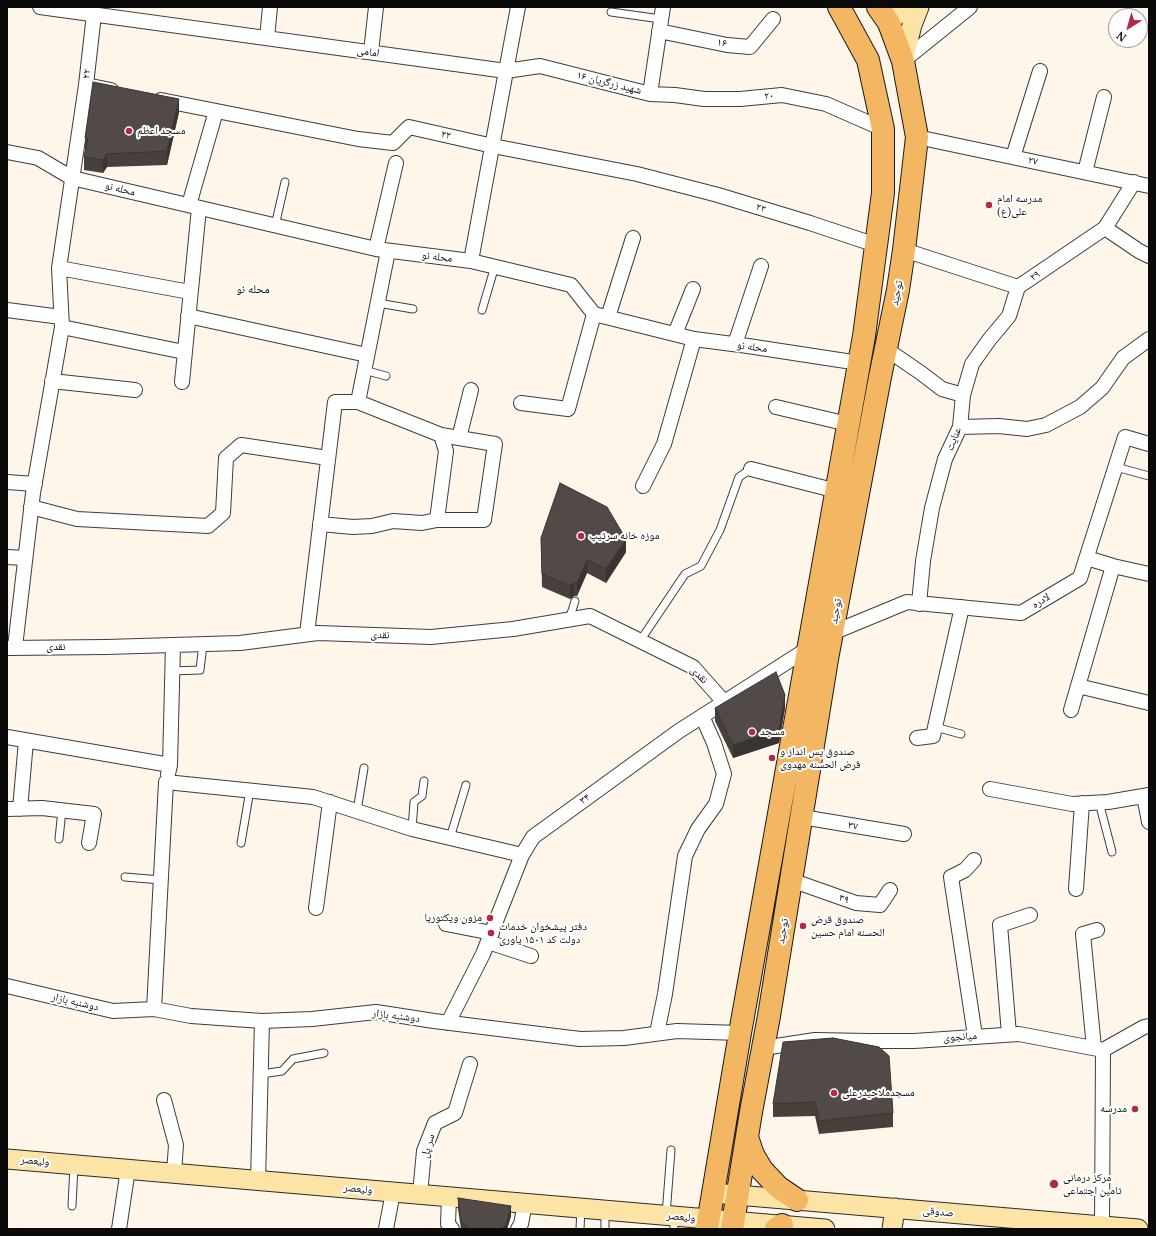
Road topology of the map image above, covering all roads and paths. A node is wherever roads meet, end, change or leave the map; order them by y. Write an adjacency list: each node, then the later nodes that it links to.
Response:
1 (40, 7): 9 (street, امامی)
2 (270, 7): 15 (street)
3 (376, 7): 16 (street)
4 (518, 7): 19 (street)
5 (839, 7): 26 (main road, توحید)
6 (904, 7): 12 (main road)
7 (920, 7): 17 (main road)
8 (970, 7): 17 (street)
9 (71, 9): 11 (street, امامی)
10 (611, 12): 13 (lane)
11 (94, 14): 15 (street, امامی); 20 (street, ۲۲)
12 (883, 15): 17 (main road, توحید)
13 (661, 19): 14 (street, ۱۶); 22 (street, ۱۶ شهید زرگریان)
14 (773, 19)
15 (267, 38): 16 (street, امامی)
16 (371, 52): 19 (street, امامی)
17 (903, 61): 27 (main road, توحید)
18 (1040, 71): 30 (street)
19 (506, 72): 22 (street, ۱۶ شهید زرگریان); 28 (street)
20 (86, 85): 21 (street, ۲۲); 33 (street)
21 (124, 93)
22 (650, 94): 26 (street, ۲۰)
23 (1104, 97): 32 (street)
24 (148, 98): 25 (street, ۲۲)
25 (216, 111): 28 (street, ۲۲); 37 (street)
26 (883, 129): 41 (main road, توحید)
27 (917, 137): 30 (street, ۲۷); 43 (main road, توحید)
28 (493, 146): 41 (street, ۲۲); 45 (street)
29 (7, 152): 33 (street, محله نو)
30 (1013, 157): 32 (street, ۲۷)
31 (396, 163): 42 (street)
32 (1085, 172): 35 (street, ۲۷)
33 (72, 178): 37 (street, محله نو); 48 (street)
34 (285, 182): 38 (lane)
35 (1134, 182): 36 (street, ۲۷); 39 (street, ۲۹)
36 (1149, 185)
37 (194, 206): 38 (street, محله نو); 51 (street)
38 (275, 226): 42 (street, محله نو)
39 (1105, 228): 44 (street); 49 (street, ۲۹)
40 (633, 238): 56 (street)
41 (876, 246): 66 (main road, توحید)
42 (382, 250): 45 (street, محله نو); 52 (street)
43 (904, 250): 49 (street, ۲۹); 63 (main road, توحید)
44 (1149, 256)
45 (471, 261): 46 (street, محله نو)
46 (495, 266): 55 (lane); 56 (street, محله نو)
47 (761, 266): 62 (street)
48 (59, 268): 51 (street); 58 (street)
49 (1018, 287): 73 (street, عنایت)
50 (693, 289): 59 (street)
51 (190, 292): 57 (street)
52 (378, 303): 53 (lane); 65 (street)
53 (413, 309)
54 (7, 310): 58 (street)
55 (482, 310)
56 (601, 315): 59 (street, محله نو); 75 (street)
57 (188, 316): 64 (street); 65 (street)
58 (62, 322): 64 (street); 69 (street)
59 (675, 334): 60 (street, محله نو)
60 (694, 339): 62 (street, محله نو); 88 (street)
61 (1149, 339): 78 (street)
62 (735, 344): 66 (street, محله نو)
63 (886, 349): 73 (street); 93 (main road, توحید)
64 (184, 352): 70 (street)
65 (367, 355): 67 (street)
66 (859, 363): 77 (main road, توحید)
67 (364, 370): 68 (lane); 74 (street)
68 (386, 376)
69 (52, 381): 71 (street); 87 (street)
70 (182, 382)
71 (135, 390)
72 (471, 390): 80 (street)
73 (963, 395): 78 (street, عنایت)
74 (358, 402): 79 (street); 82 (street)
75 (521, 403)
76 (776, 407): 77 (street)
77 (848, 424): 89 (main road, توحید)
78 (960, 427): 100 (street, عنایت)
79 (441, 435): 80 (street); 91 (street)
80 (458, 438): 91 (street)
81 (1149, 444): 83 (street, لادره)
82 (328, 458): 90 (street); 92 (street)
83 (1116, 467): 85 (lane); 96 (street, لادره)
84 (751, 469): 89 (street); 105 (lane)
85 (1149, 476)
86 (7, 482): 87 (street)
87 (35, 484): 90 (street)
88 (643, 486)
89 (837, 491): 93 (main road, توحید)
90 (31, 507): 95 (street)
91 (437, 520): 92 (street)
92 (320, 524): 104 (street)
93 (839, 540): 103 (main road, توحید); 109 (main road, توحید)
94 (7, 557): 95 (street)
95 (25, 558): 108 (street)
96 (1087, 558): 97 (street); 101 (street, لادره)
97 (1114, 566): 98 (street); 111 (street)
98 (1149, 574)
99 (575, 601): 102 (lane)
100 (920, 604): 101 (street, لادره); 103 (street, لادره)
101 (962, 607): 116 (street)
102 (569, 620): 104 (street, نقدی); 105 (street, نقدی)
103 (832, 633): 135 (main road, توحید)
104 (307, 634): 106 (street, نقدی)
105 (640, 641): 112 (street, نقدی)
106 (203, 644): 107 (street, نقدی); 110 (lane)
107 (173, 645): 108 (street, نقدی); 110 (street)
108 (11, 647)
109 (809, 648): 112 (street, ۳۴); 163 (main road, توحید)
110 (172, 671): 121 (street)
111 (1078, 686): 113 (street); 114 (street)
112 (724, 702): 115 (street, ۳۴)
113 (1149, 703)
114 (1071, 710)
115 (702, 716): 144 (street, ۳۴); 162 (street)
116 (934, 727): 117 (lane); 119 (street)
117 (960, 734)
118 (7, 737): 120 (street)
119 (917, 738)
120 (26, 741): 121 (street); 132 (street)
121 (170, 765): 124 (street)
122 (364, 768): 134 (lane)
123 (424, 781): 137 (lane)
124 (166, 782): 127 (street); 147 (street)
125 (466, 785): 139 (lane)
126 (990, 789): 131 (street)
127 (250, 790): 129 (street); 142 (lane)
128 (1147, 796): 130 (street); 136 (street)
129 (330, 802): 134 (street); 151 (street)
130 (1099, 802): 131 (street); 143 (lane)
131 (1082, 803): 149 (street)
132 (13, 809): 133 (street)
133 (62, 810): 140 (lane); 141 (street)
134 (357, 811): 137 (street)
135 (802, 817): 138 (street, ۳۷); 148 (main road, توحید)
136 (1149, 822)
137 (412, 829): 139 (street)
138 (904, 834)
139 (450, 838): 144 (street)
140 (59, 839)
141 (89, 843)
142 (241, 843)
143 (1112, 852)
144 (522, 855): 155 (street, ۳۴)
145 (974, 860): 165 (street)
146 (125, 877): 147 (lane)
147 (161, 880): 158 (street)
148 (791, 880): 150 (street, ۳۹); 166 (main road, توحید)
149 (1076, 889)
150 (890, 890)
151 (316, 908)
152 (1030, 915): 164 (street)
153 (446, 924): 155 (street)
154 (1097, 930): 167 (street)
155 (490, 938): 156 (street); 160 (street, ۳۴)
156 (531, 956)
157 (7, 986): 158 (street, دوشنبه بازار)
158 (154, 1009): 159 (street, دوشنبه بازار)
159 (262, 1021): 160 (street, دوشنبه بازار); 170 (street)
160 (448, 1023): 162 (street, دوشنبه بازار)
161 (1149, 1026): 167 (street)
162 (657, 1033): 163 (street, دوشنبه بازار)
163 (740, 1033): 180 (main road, توحید)
164 (1008, 1034): 165 (street, میانجوی); 167 (street, میانجوی)
165 (975, 1036): 166 (street, میانجوی)
166 (763, 1048): 172 (main road, توحید)
167 (1098, 1049): 193 (street)
168 (324, 1054): 170 (lane)
169 (470, 1064): 181 (street, سر پل)
170 (261, 1074): 178 (street)
171 (164, 1100): 177 (street)
172 (747, 1137): 182 (main road, توحید); 184 (main road)
173 (671, 1150): 190 (lane)
174 (7, 1159): 175 (main road, ولیعصر)
175 (74, 1165): 176 (main road, ولیعصر); 186 (lane)
176 (128, 1169): 177 (main road, ولیعصر); 195 (street)
177 (174, 1173): 178 (main road, ولیعصر)
178 (258, 1180): 179 (main road, ولیعصر)
179 (393, 1192): 181 (main road, ولیعصر); 196 (street)
180 (714, 1193): 182 (main road, صدوقی); 191 (main road, توحید)
181 (420, 1194): 183 (main road, ولیعصر)
182 (738, 1195): 184 (main road, صدوقی); 192 (main road, توحید)
183 (449, 1197): 185 (main road, ولیعصر); 197 (street)
184 (797, 1200): 188 (main road, صدوقی)
185 (525, 1203): 187 (main road, ولیعصر); 198 (street)
186 (72, 1206)
187 (581, 1208): 189 (main road, ولیعصر); 199 (lane)
188 (895, 1208): 193 (main road, صدوقی); 202 (main road)
189 (605, 1210): 190 (main road, ولیعصر); 200 (lane)
190 (671, 1220): 191 (main road, ولیعصر)
191 (708, 1224): 192 (main road, ولیعصر)
192 (733, 1225): 194 (main road)
193 (1102, 1226): 203 (main road, صدوقی)
194 (779, 1227): 201 (main road)
195 (119, 1229)
196 (386, 1229)
197 (452, 1229)
198 (518, 1229)
199 (580, 1229)
200 (605, 1229)
201 (825, 1229)
202 (892, 1229)
203 (1138, 1229)

